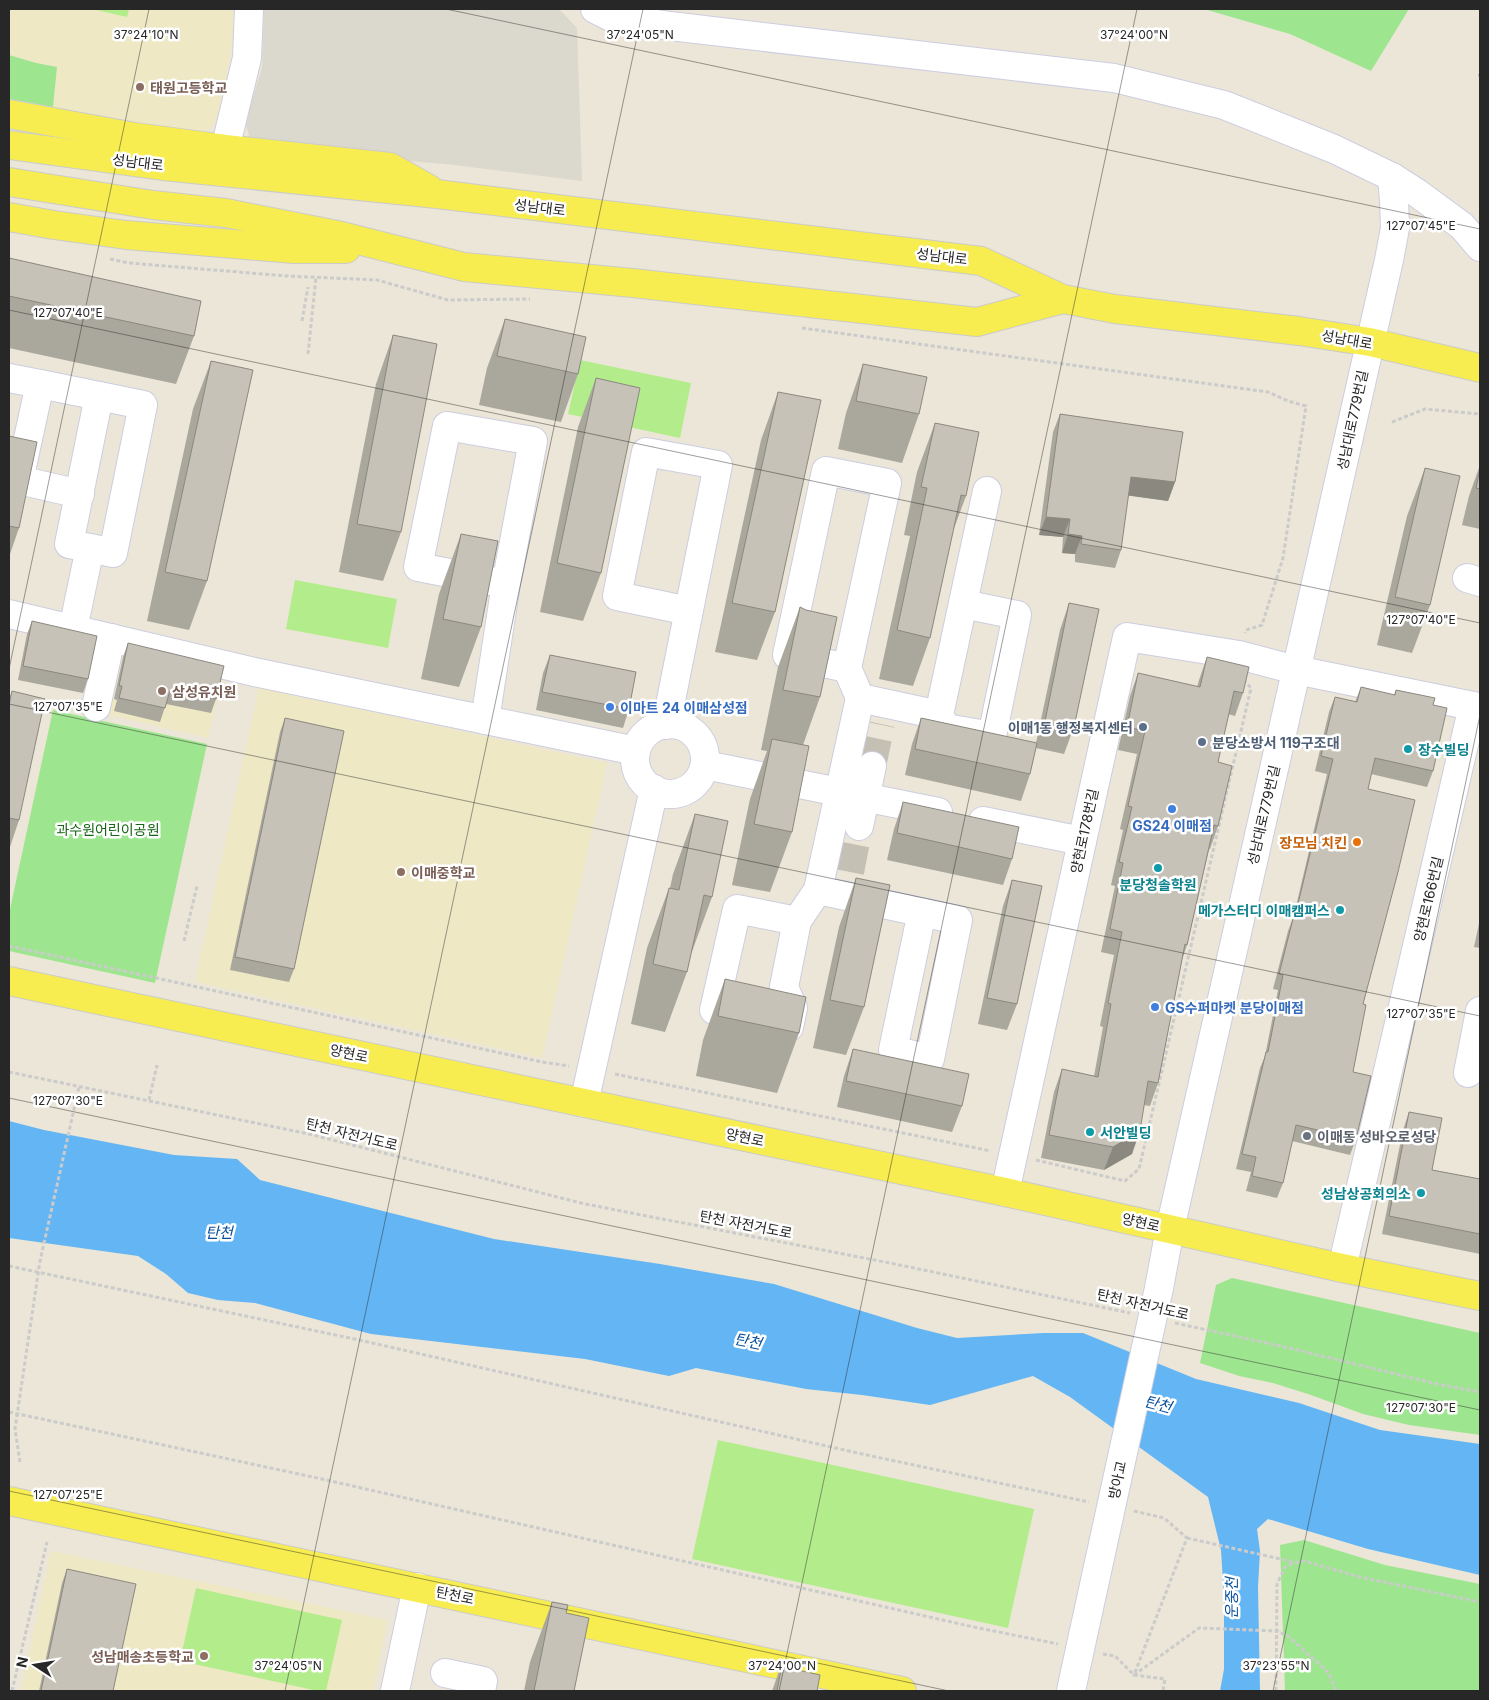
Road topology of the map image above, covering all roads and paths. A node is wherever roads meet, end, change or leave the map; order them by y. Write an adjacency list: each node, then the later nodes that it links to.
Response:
1 (250, 9): 5 (street)
2 (595, 9): 6 (street)
3 (9, 114): 5 (main road)
4 (9, 145): 8 (main road, 성남대로)
5 (226, 149): 8 (main road)
6 (1392, 177): 10 (street); 17 (street, 성남대로779번길)
7 (9, 182): 11 (main road, 성남대로)
8 (437, 194): 14 (main road, 성남대로)
9 (9, 217): 11 (main road)
10 (1480, 247)
11 (390, 249): 14 (main road, 성남대로)
12 (308, 287): 15 (path)
13 (534, 299): 18 (path)
14 (1063, 299): 17 (main road, 성남대로)
15 (302, 321)
16 (796, 328): 35 (path)
17 (1370, 342): 19 (main road, 성남대로); 37 (street, 성남대로779번길)
18 (308, 354)
19 (1480, 368)
20 (9, 378): 21 (street)
21 (40, 384): 22 (street); 25 (street)
22 (99, 396): 27 (street); 28 (street)
23 (1480, 414): 24 (path)
24 (1392, 422)
25 (14, 479): 27 (street)
26 (987, 491): 30 (street)
27 (80, 494): 28 (street)
28 (90, 548): 33 (street)
29 (506, 584): 29 (street); 42 (street)
30 (963, 604): 41 (street); 41 (street)
31 (688, 611): 31 (street); 43 (street)
32 (9, 614): 33 (street)
33 (73, 629): 34 (street)
34 (111, 638): 39 (street); 42 (street)
35 (1239, 655): 37 (street, 양현로178번길); 50 (street, 양현로178번길); 68 (path)
36 (848, 668): 36 (street); 38 (street)
37 (1296, 670): 40 (street, 양현로166번길); 70 (street, 성남대로779번길)
38 (860, 698): 41 (street); 48 (street)
39 (96, 707)
40 (1477, 710): 72 (street, 양현로166번길)
41 (939, 715)
42 (484, 720): 44 (street)
43 (666, 725): 44 (street); 45 (street)
44 (636, 751): 47 (street)
45 (705, 764): 47 (street); 48 (street)
46 (872, 766): 48 (street)
47 (654, 789): 62 (street)
48 (853, 795): 49 (street); 50 (street); 52 (street)
49 (860, 826)
50 (1082, 841): 68 (street, 양현로178번길)
51 (197, 886): 55 (path)
52 (818, 890): 53 (street); 54 (street)
53 (922, 912): 58 (street); 59 (street)
54 (798, 922): 54 (street)
55 (184, 941)
56 (9, 946): 62 (path)
57 (9, 981): 67 (main road, 양현로)
58 (907, 983): 59 (street); 59 (street)
59 (944, 991)
60 (1480, 1011): 64 (street)
61 (158, 1064): 66 (path)
62 (591, 1069): 67 (street); 68 (path)
63 (9, 1072): 65 (path, 탄천 자전거도로)
64 (1468, 1073)
65 (80, 1087): 66 (path, 탄천 자전거도로); 73 (path)
66 (149, 1101): 76 (path, 탄천 자전거도로)
67 (584, 1103): 69 (main road, 양현로)
68 (1013, 1155): 69 (street, 양현로178번길)
69 (1006, 1192): 70 (main road, 양현로)
70 (1170, 1229): 72 (main road, 양현로); 74 (street, 성남대로779번길)
71 (9, 1266): 73 (path)
72 (1342, 1268): 75 (main road, 양현로)
73 (38, 1272): 80 (path); 82 (path)
74 (1159, 1288): 94 (street, 방아교, bridge)
75 (1480, 1296)
76 (1130, 1313)
77 (1169, 1321): 78 (path, 탄천 자전거도로)
78 (1480, 1392)
79 (9, 1412): 90 (path)
80 (20, 1462)
81 (9, 1501): 87 (main road, 탄천로)
82 (1096, 1504)
83 (1125, 1510): 84 (path)
84 (1187, 1538): 86 (path); 93 (path)
85 (47, 1542): 95 (path)
86 (1294, 1562): 88 (path); 89 (path)
87 (417, 1587): 96 (street); 98 (main road, 탄천로)
88 (1480, 1602)
89 (1277, 1631): 93 (path); 100 (path); 101 (path)
90 (1067, 1646)
91 (1096, 1652): 93 (path)
92 (445, 1673): 97 (street)
93 (1134, 1675): 99 (path)
94 (1073, 1682)
95 (12, 1691)
96 (396, 1691)
97 (481, 1691)
98 (900, 1691)
99 (1163, 1691)
100 (1276, 1691)
101 (1336, 1691)

